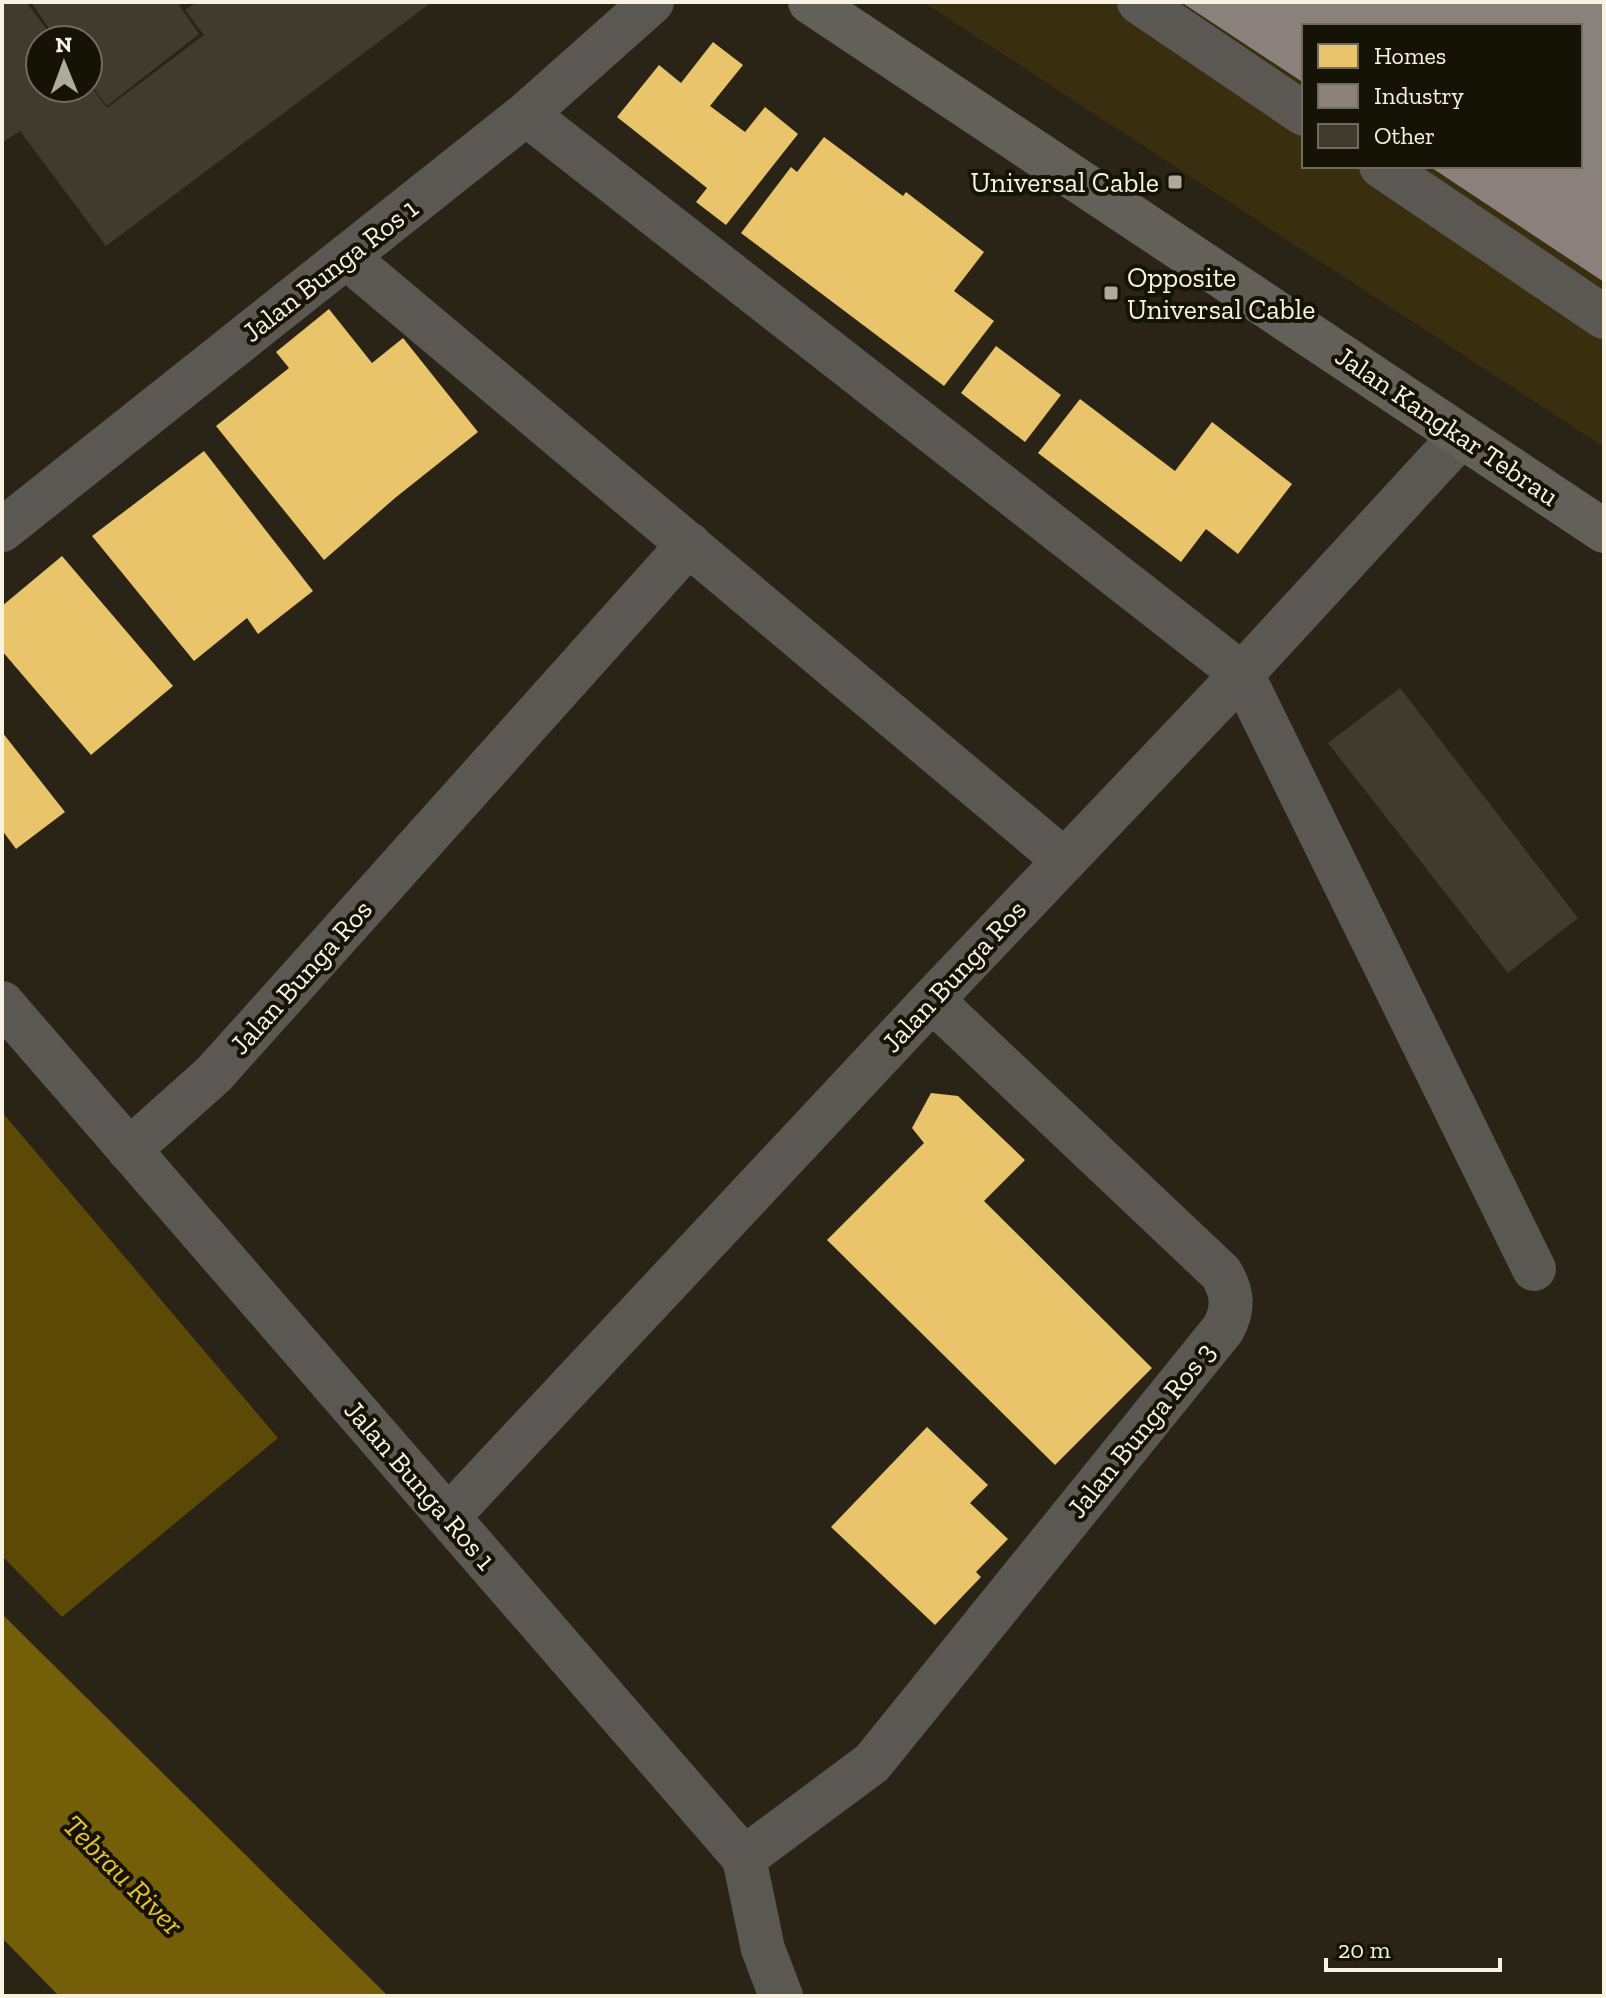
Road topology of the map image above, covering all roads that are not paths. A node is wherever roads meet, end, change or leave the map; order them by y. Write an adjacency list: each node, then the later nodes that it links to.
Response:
1 (652, 2): 5 (street, Jalan Bunga Ros 1)
2 (810, 2): 9 (main road, Jalan Kangkar Tebrau)
3 (1139, 2): 4 (street)
4 (1302, 113)
5 (526, 114): 7 (street, Jalan Bunga Ros 1); 13 (street)
6 (1384, 168): 8 (street)
7 (346, 257): 10 (street, Jalan Bunga Ros 1); 12 (street)
8 (1604, 317)
9 (1461, 436): 11 (main road, Jalan Kangkar Tebrau); 13 (street, Jalan Bunga Ros)
10 (2, 530)
11 (1604, 531)
12 (689, 544): 14 (street); 17 (street, Jalan Bunga Ros)
13 (1242, 674): 14 (street, Jalan Bunga Ros); 18 (street)
14 (1064, 860): 15 (street, Jalan Bunga Ros)
15 (932, 1000): 19 (street, Jalan Bunga Ros); 20 (street, Jalan Bunga Ros 3)
16 (2, 1003): 17 (street, Jalan Bunga Ros 1)
17 (129, 1150): 19 (street, Jalan Bunga Ros 1)
18 (1534, 1269)
19 (448, 1517): 20 (street, Jalan Bunga Ros 1)
20 (744, 1858): 21 (street, Jalan Bunga Ros 1)
21 (781, 1996)

